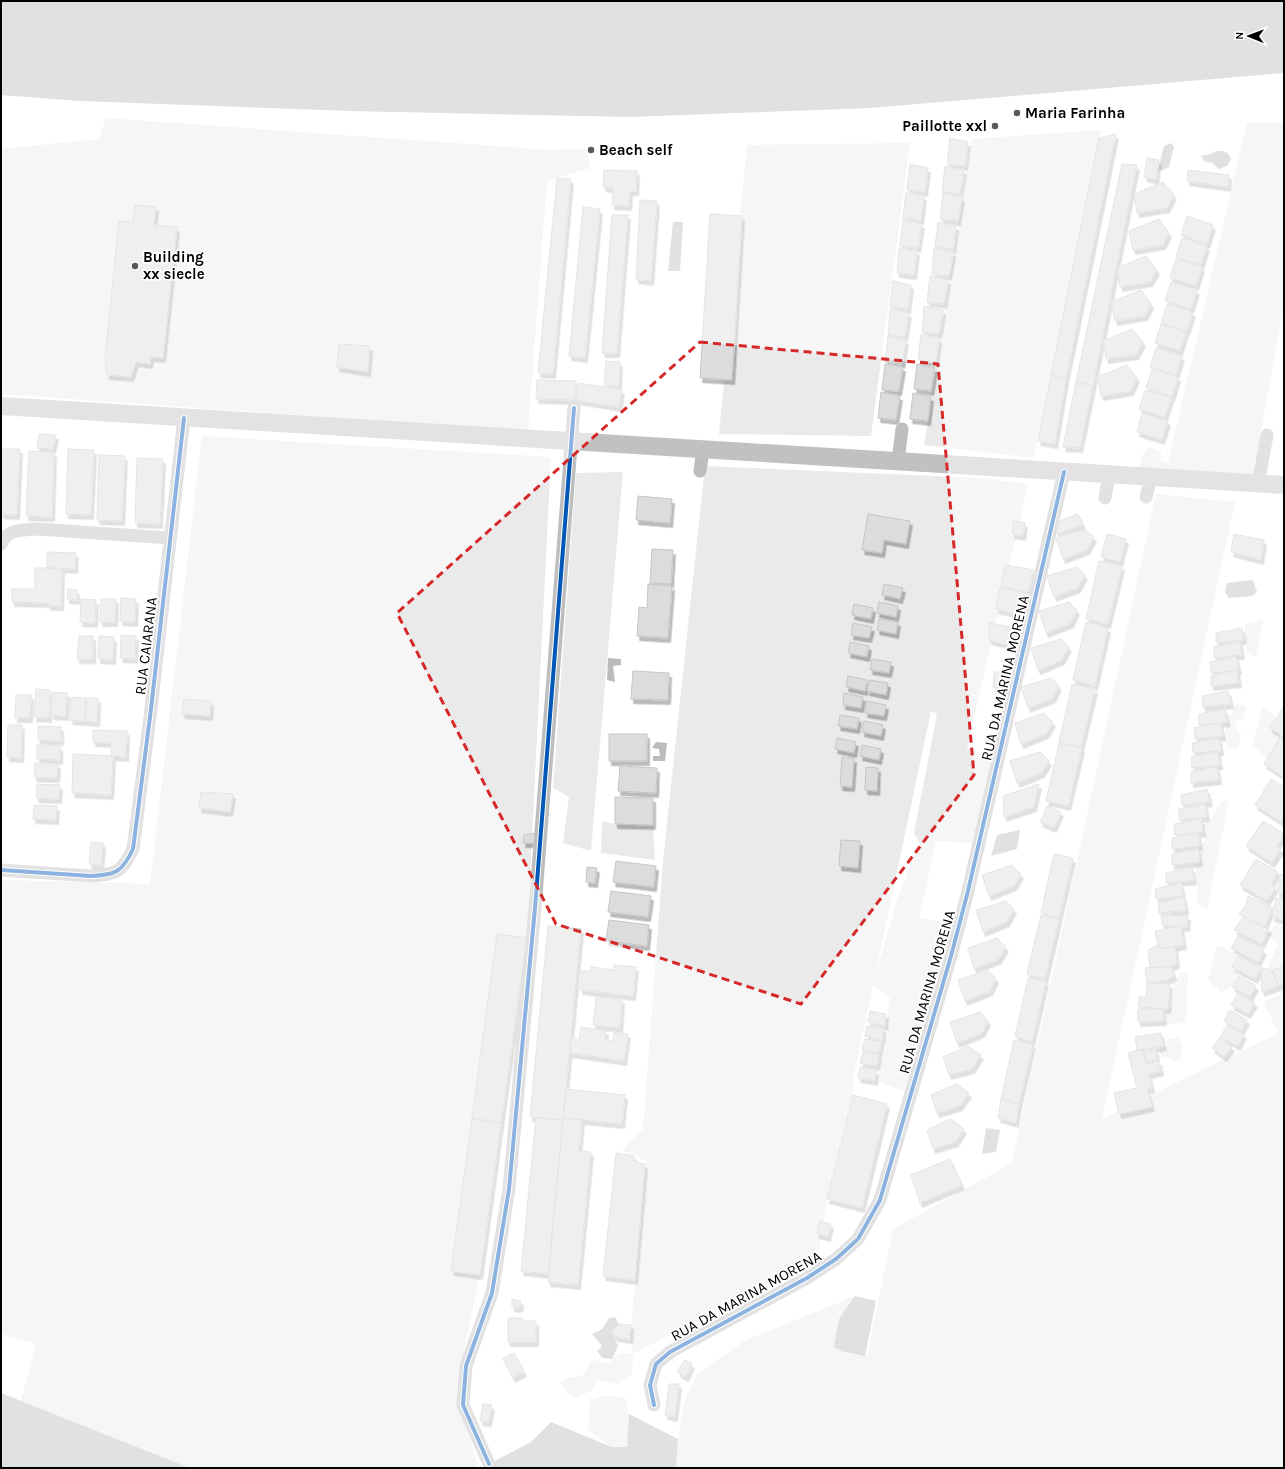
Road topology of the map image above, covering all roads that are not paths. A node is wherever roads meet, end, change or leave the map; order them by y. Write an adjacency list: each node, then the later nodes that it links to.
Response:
1 (1, 406): 3 (main road)
2 (574, 408): 6 (street)
3 (184, 418): 6 (main road); 17 (street, RUA CAIARANA)
4 (902, 429): 8 (street)
5 (1267, 435): 13 (street)
6 (571, 441): 7 (main road); 21 (street)
7 (702, 450): 8 (main road); 9 (street)
8 (898, 461): 10 (main road)
9 (700, 471)
10 (1064, 472): 11 (main road); 20 (street, RUA DA MARINA MORENA)
11 (1109, 475): 12 (main road); 16 (street)
12 (1151, 478): 13 (main road); 15 (street)
13 (1258, 484): 14 (main road)
14 (1284, 485)
15 (1146, 497)
16 (1104, 498)
17 (170, 538): 18 (street); 19 (street, RUA CAIARANA)
18 (1, 544)
19 (1, 870)
20 (654, 1405)
21 (489, 1464)

